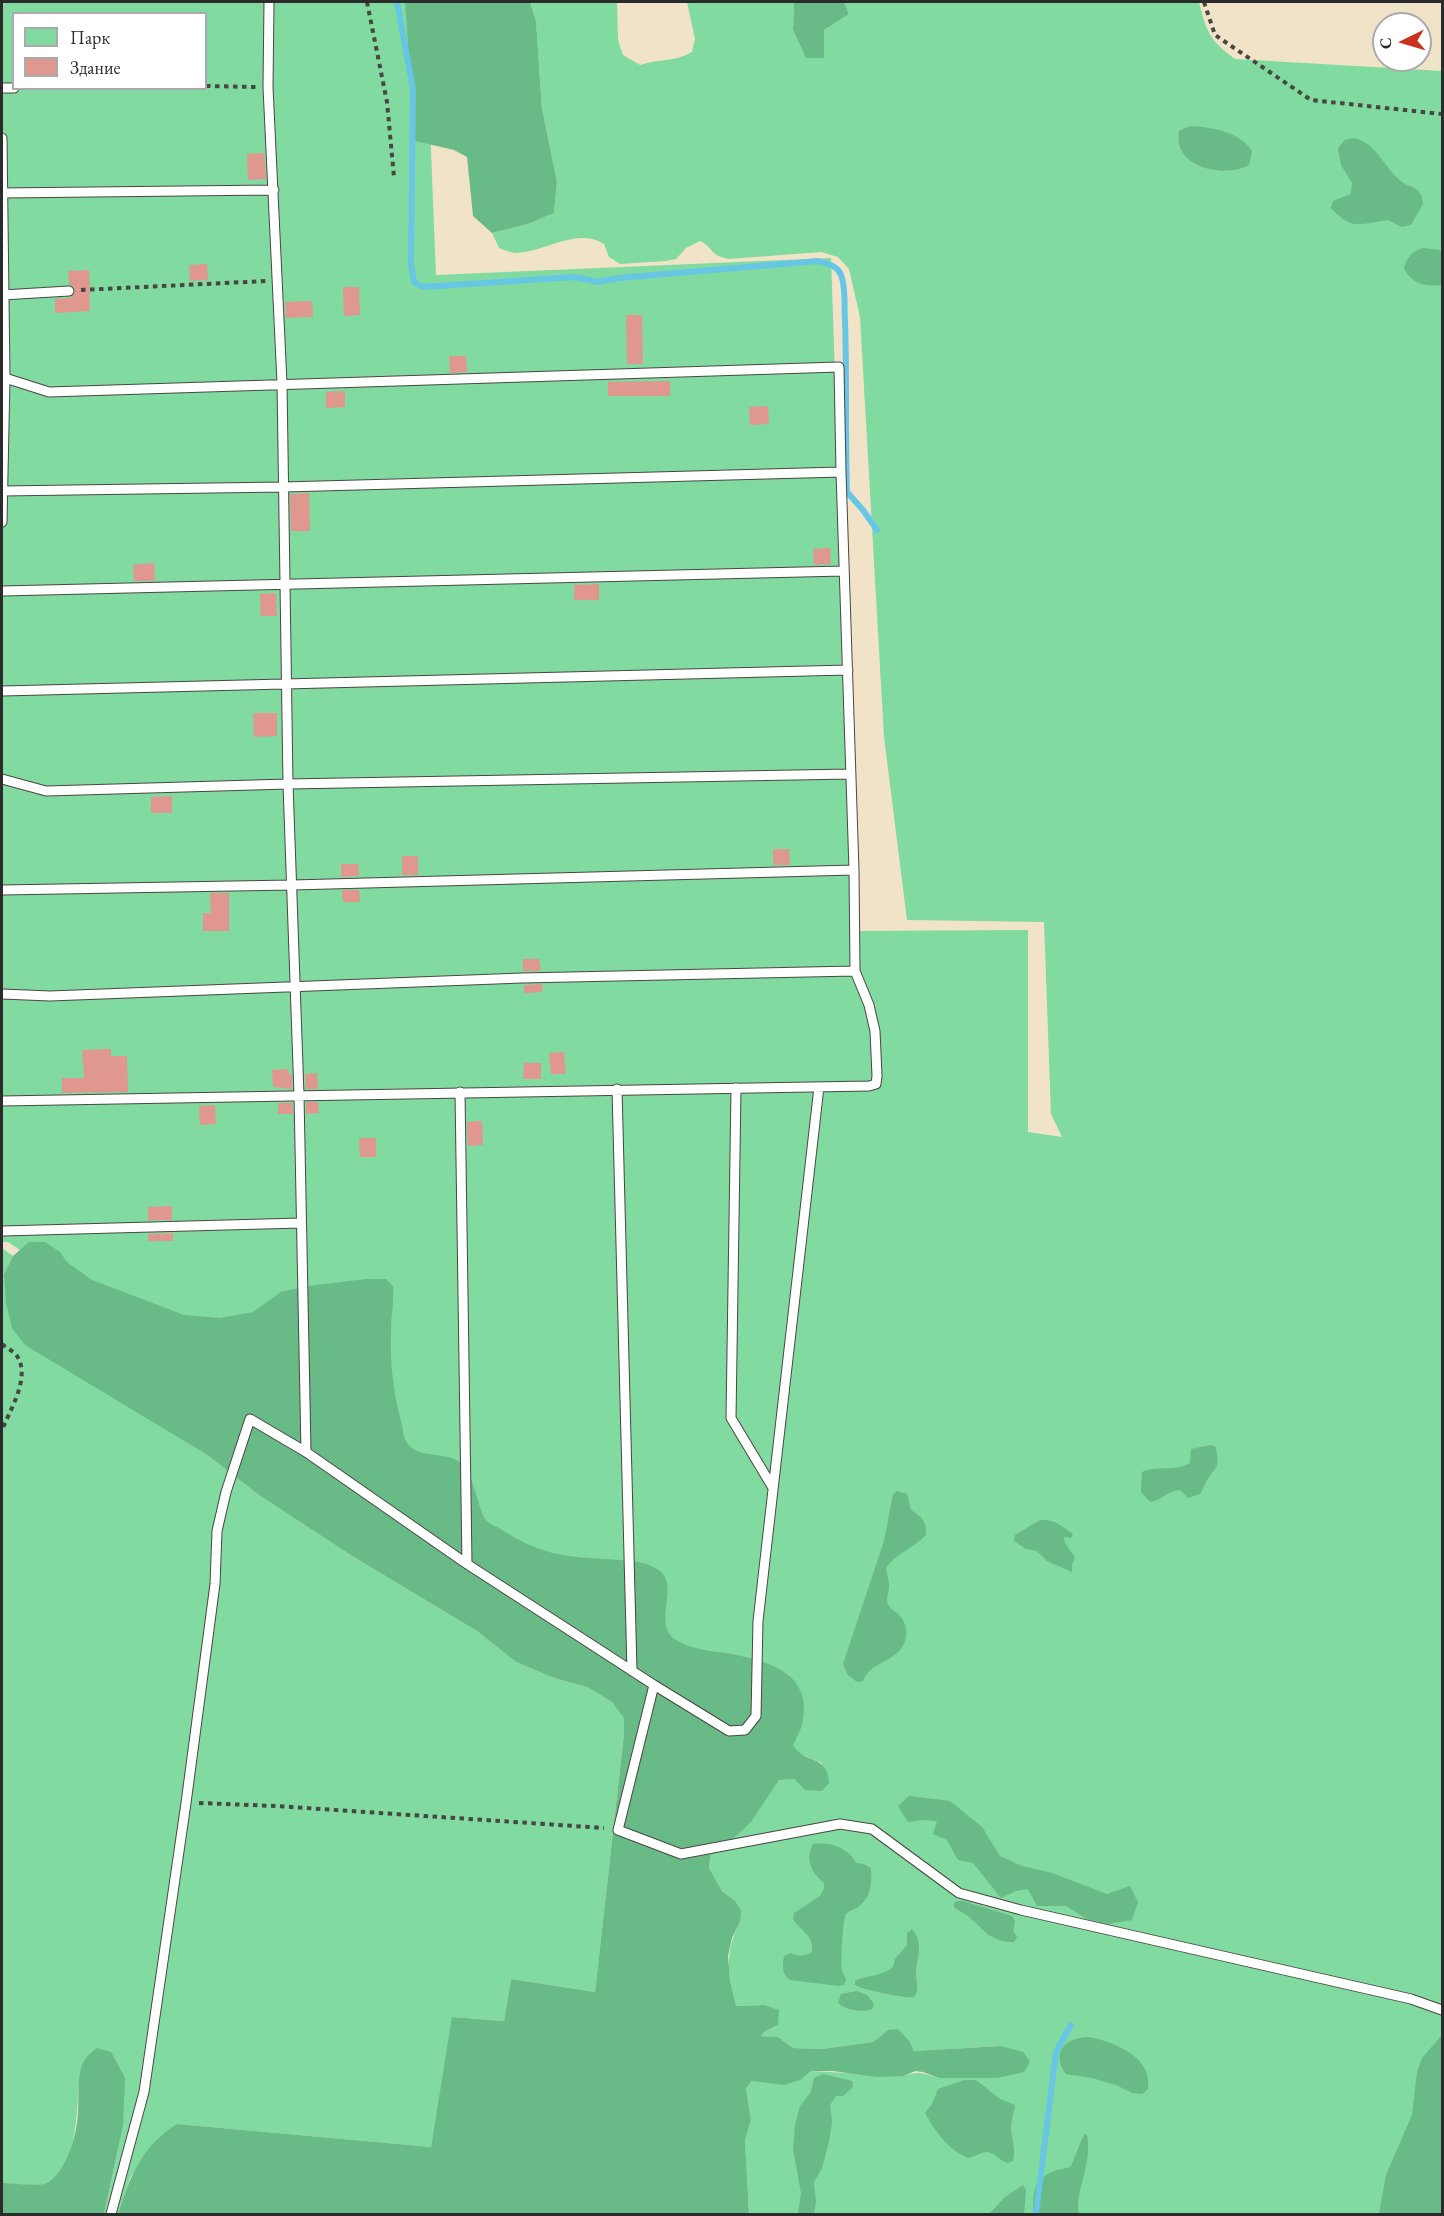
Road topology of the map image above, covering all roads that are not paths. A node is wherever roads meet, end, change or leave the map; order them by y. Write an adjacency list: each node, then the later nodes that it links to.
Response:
1 (269, 2): 3 (lane)
2 (2, 138): 4 (lane)
3 (274, 190): 4 (lane); 8 (lane)
4 (2, 193): 6 (lane)
5 (69, 291): 6 (lane)
6 (3, 295): 7 (lane)
7 (5, 378): 8 (lane); 9 (lane)
8 (282, 383): 10 (lane); 11 (lane)
9 (3, 394): 12 (lane)
10 (841, 472): 11 (lane); 14 (lane)
11 (283, 487): 12 (lane); 15 (lane)
12 (2, 490): 13 (lane)
13 (2, 522)
14 (844, 571): 15 (lane); 17 (lane)
15 (285, 585): 16 (lane); 18 (lane)
16 (2, 591)
17 (848, 670): 18 (lane); 20 (lane)
18 (286, 685): 19 (lane); 22 (lane)
19 (2, 691)
20 (851, 774): 22 (lane); 23 (lane)
21 (2, 779): 22 (lane)
22 (288, 784): 24 (lane)
23 (854, 870): 24 (lane); 26 (lane)
24 (292, 885): 25 (lane); 27 (lane)
25 (2, 890)
26 (855, 971): 27 (lane); 29 (lane)
27 (295, 987): 28 (lane); 33 (lane)
28 (2, 994)
29 (819, 1087): 30 (lane); 38 (lane)
30 (736, 1088): 31 (lane); 38 (lane)
31 (617, 1089): 32 (lane); 40 (lane)
32 (460, 1092): 33 (lane); 39 (lane)
33 (299, 1095): 34 (lane); 35 (lane)
34 (2, 1101)
35 (301, 1223): 36 (lane); 37 (lane)
36 (2, 1231)
37 (306, 1452): 39 (lane); 43 (lane)
38 (773, 1488): 41 (lane)
39 (467, 1564): 40 (lane)
40 (632, 1671): 41 (lane)
41 (654, 1685): 42 (lane)
42 (1443, 2010)
43 (111, 2214)

